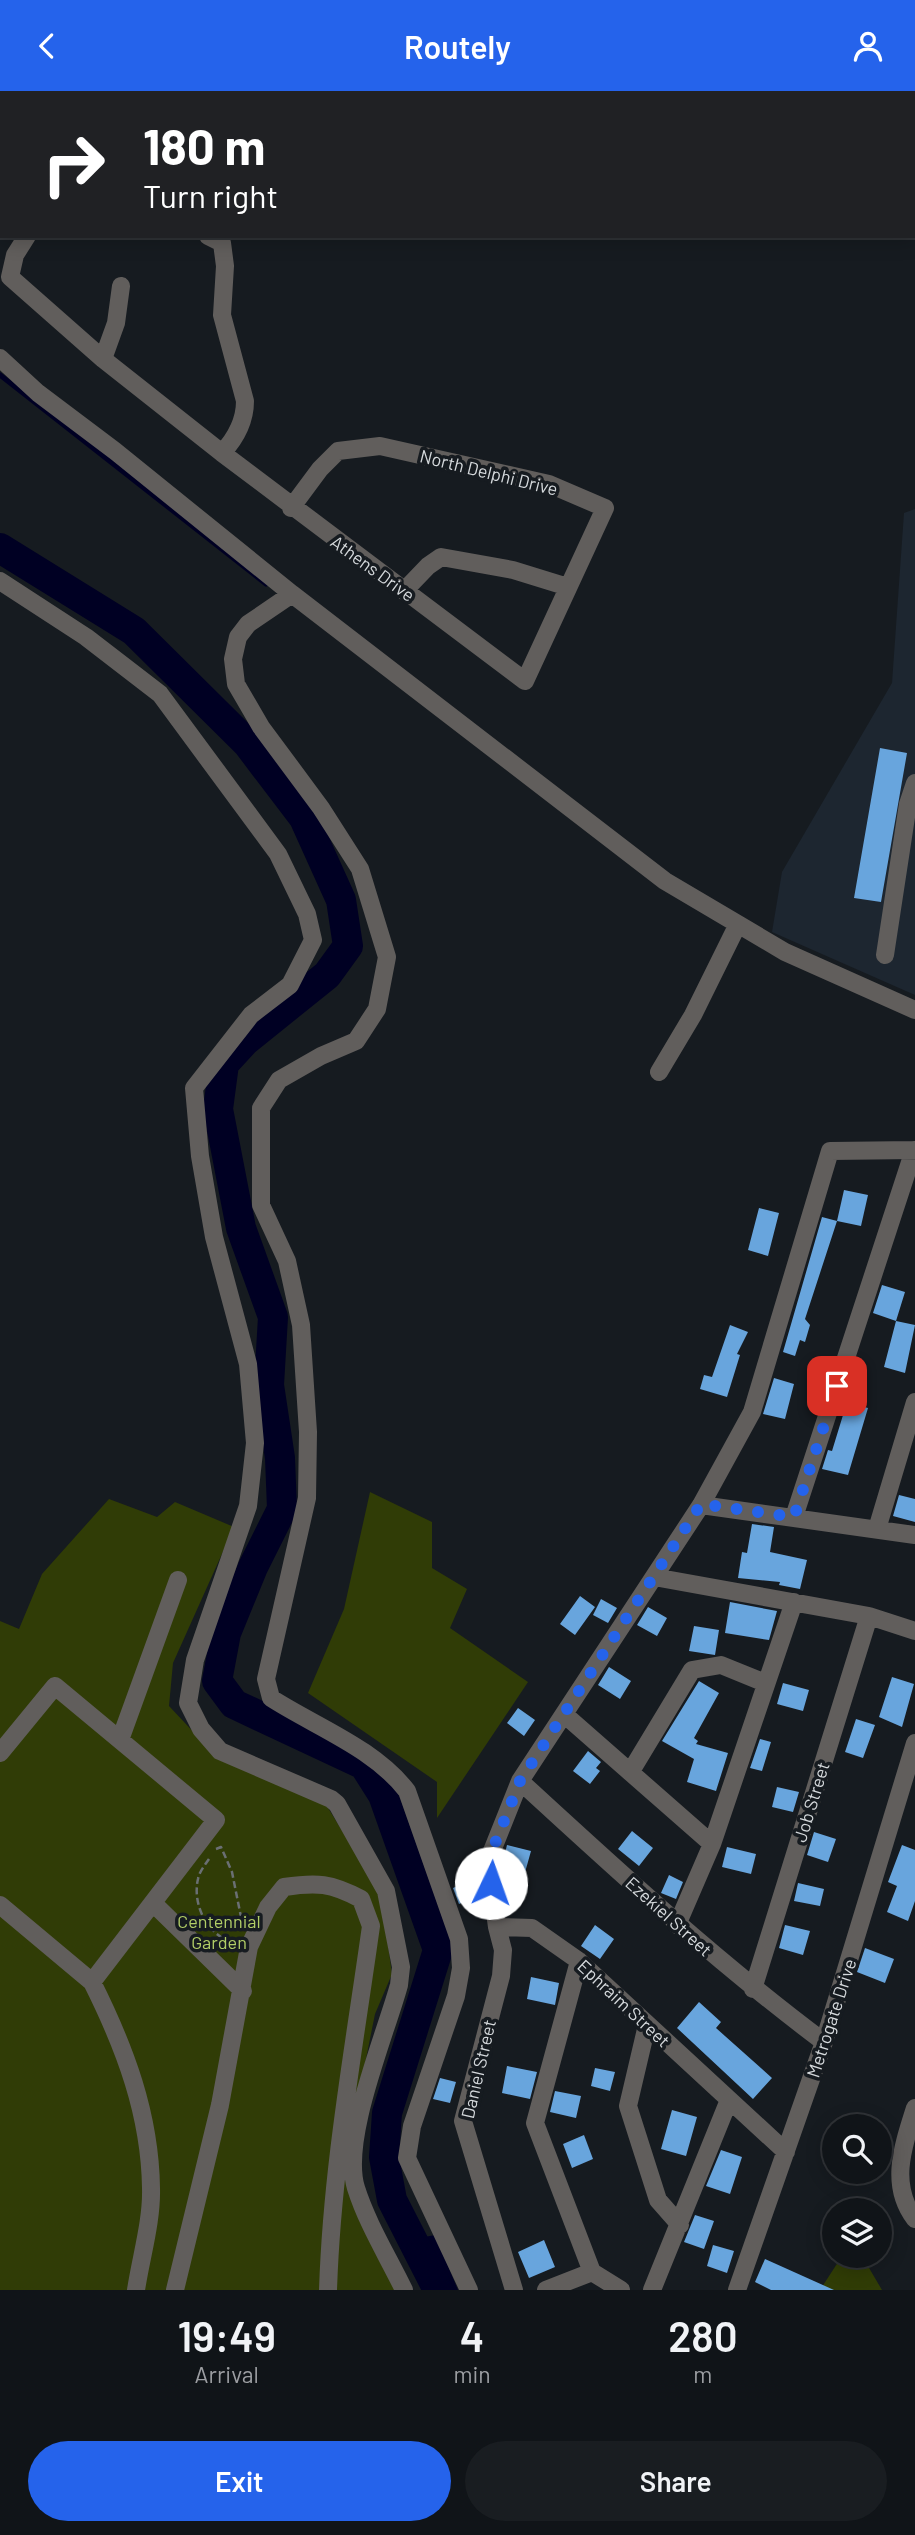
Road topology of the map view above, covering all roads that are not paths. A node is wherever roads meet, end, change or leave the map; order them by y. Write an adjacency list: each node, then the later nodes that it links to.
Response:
1 (26, 238): 5 (street, Athens Drive)
2 (212, 238): 6 (street)
3 (121, 286): 5 (street)
4 (0, 358): 11 (street)
5 (103, 359): 6 (street, Athens Drive)
6 (222, 453): 7 (street, Athens Drive)
7 (291, 508): 9 (street, North Delphi Drive); 10 (street, Athens Drive)
8 (0, 581): 56 (street)
9 (568, 587): 10 (street); 12 (street, North Delphi Drive)
10 (404, 591): 12 (street, Athens Drive)
11 (292, 594): 14 (street); 57 (street)
12 (525, 681)
13 (915, 783): 15 (street)
14 (737, 926): 16 (street); 17 (street)
15 (885, 955)
16 (915, 1010)
17 (659, 1072)
18 (915, 1150): 20 (street); 21 (street)
19 (915, 1402): 22 (street)
20 (701, 1504): 21 (street); 24 (street)
21 (794, 1517): 22 (street)
22 (877, 1529): 23 (street)
23 (915, 1535)
24 (654, 1577): 26 (street); 30 (street)
25 (178, 1580): 31 (street)
26 (794, 1602): 27 (street); 29 (street)
27 (869, 1616): 28 (street); 43 (street, Job Street)
28 (915, 1631)
29 (765, 1683): 34 (street); 36 (street)
30 (565, 1715): 34 (street); 35 (street)
31 (120, 1740): 33 (street); 37 (street)
32 (915, 1742): 46 (street, Metrogate Drive)
33 (0, 1753)
34 (631, 1771): 36 (street)
35 (520, 1781): 39 (street, Ezekiel Street); 40 (street)
36 (712, 1844): 39 (street)
37 (153, 1903): 42 (street); 44 (street)
38 (0, 1905): 42 (street)
39 (677, 1925): 43 (street, Ezekiel Street)
40 (497, 1927): 41 (street, Ephraim Street); 58 (street, Daniel Street)
41 (579, 1961): 45 (street, Ephraim Street); 52 (street)
42 (92, 1982): 54 (street)
43 (753, 1989): 46 (street, Ezekiel Street)
44 (243, 1991): 53 (street); 55 (street)
45 (647, 2025): 47 (street, Ephraim Street); 51 (street)
46 (824, 2042): 49 (street, Metrogate Drive)
47 (729, 2100): 49 (street, Ephraim Street); 51 (street)
48 (915, 2108): 50 (street)
49 (786, 2152): 62 (street, Metrogate Drive)
50 (915, 2220)
51 (680, 2225): 61 (street)
52 (592, 2272): 59 (street); 60 (street)
53 (177, 2288)
54 (136, 2290)
55 (328, 2290)
56 (404, 2290)
57 (469, 2290)
58 (514, 2290)
59 (546, 2290)
60 (621, 2290)
61 (652, 2290)
62 (737, 2290)

